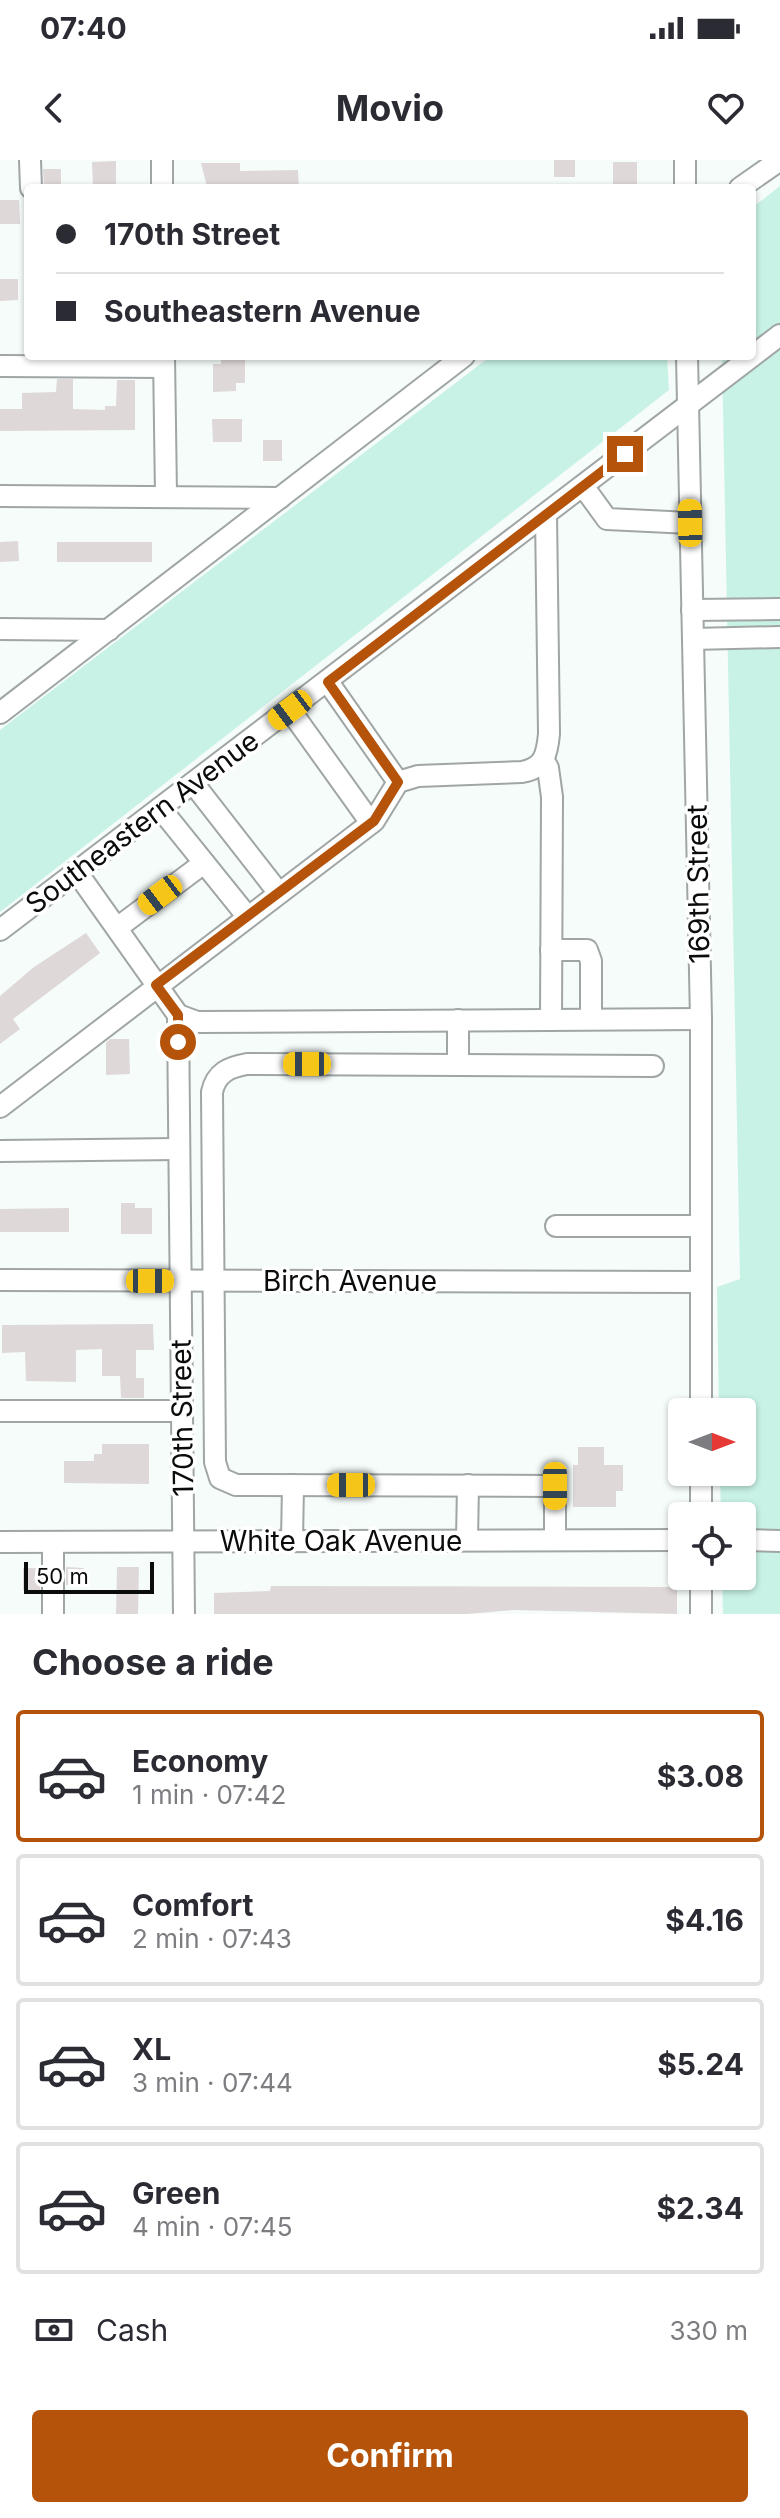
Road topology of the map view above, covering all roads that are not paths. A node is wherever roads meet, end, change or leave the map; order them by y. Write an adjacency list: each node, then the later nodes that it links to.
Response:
1 (30, 160): 5 (street)
2 (162, 160): 6 (street)
3 (685, 160): 7 (street)
4 (780, 160): 8 (street)
5 (31, 184)
6 (162, 184)
7 (685, 184)
8 (746, 184)
9 (780, 335): 10 (street, Southeastern Avenue)
10 (756, 354)
11 (459, 360): 21 (street)
12 (687, 360): 17 (street, 169th Street)
13 (748, 360): 17 (street, Southeastern Avenue)
14 (34, 361): 15 (street); 16 (street)
15 (164, 362): 19 (street)
16 (0, 366)
17 (688, 406): 18 (street, Southeastern Avenue); 23 (street, 169th Street)
18 (583, 486): 22 (street, Southeastern Avenue); 23 (street)
19 (166, 495): 20 (street); 21 (street)
20 (0, 496)
21 (280, 498): 27 (street)
22 (546, 515): 30 (street, Southeastern Avenue); 33 (street)
23 (690, 523): 25 (street, 169th Street)
24 (780, 609): 25 (street)
25 (692, 610): 29 (street, 169th Street)
26 (0, 629): 27 (street)
27 (109, 630): 32 (street)
28 (780, 637): 29 (street)
29 (693, 639): 48 (street, 169th Street)
30 (328, 682): 31 (street, Southeastern Avenue); 34 (street)
31 (290, 710): 35 (street, Southeastern Avenue); 37 (street)
32 (0, 713)
33 (544, 761): 34 (street); 44 (street)
34 (398, 782): 37 (street)
35 (193, 783): 36 (street, Southeastern Avenue); 40 (street)
36 (160, 808): 38 (street); 39 (street, Southeastern Avenue)
37 (371, 823): 40 (street)
38 (204, 863): 41 (street); 42 (street)
39 (76, 871): 42 (street); 43 (street, Southeastern Avenue)
40 (278, 892): 41 (street)
41 (247, 916): 45 (street)
42 (117, 928): 45 (street)
43 (0, 930)
44 (551, 950): 47 (street); 50 (street)
45 (156, 985): 46 (street); 53 (street)
46 (178, 1015): 49 (street); 54 (street, 170th Street)
47 (591, 1019): 48 (street); 50 (street)
48 (701, 1019): 57 (street, 169th Street)
49 (458, 1020): 50 (street); 51 (street)
50 (551, 1020)
51 (458, 1065): 52 (street); 60 (street)
52 (653, 1066)
53 (0, 1107)
54 (179, 1149): 55 (street); 59 (street, 170th Street)
55 (0, 1151)
56 (556, 1226): 57 (street)
57 (701, 1226): 61 (street, 169th Street)
58 (0, 1280): 59 (street, Birch Avenue)
59 (180, 1281): 60 (street, Birch Avenue); 64 (street, 170th Street)
60 (213, 1281): 61 (street, Birch Avenue); 65 (street)
61 (701, 1282): 62 (street, 169th Street)
62 (701, 1398)
63 (0, 1411): 64 (street)
64 (182, 1411): 71 (street, 170th Street)
65 (293, 1485): 66 (street); 72 (street)
66 (468, 1485): 67 (street); 68 (street)
67 (467, 1540): 68 (street, White Oak Avenue); 72 (street, White Oak Avenue)
68 (555, 1540): 69 (street, White Oak Avenue)
69 (668, 1540)
70 (756, 1540): 73 (street)
71 (183, 1541): 72 (street, White Oak Avenue); 75 (street, White Oak Avenue); 78 (street, 170th Street)
72 (292, 1541)
73 (780, 1541)
74 (0, 1542): 75 (street, White Oak Avenue)
75 (53, 1542): 77 (street)
76 (701, 1590): 79 (street)
77 (53, 1614)
78 (184, 1614)
79 (701, 1614)

